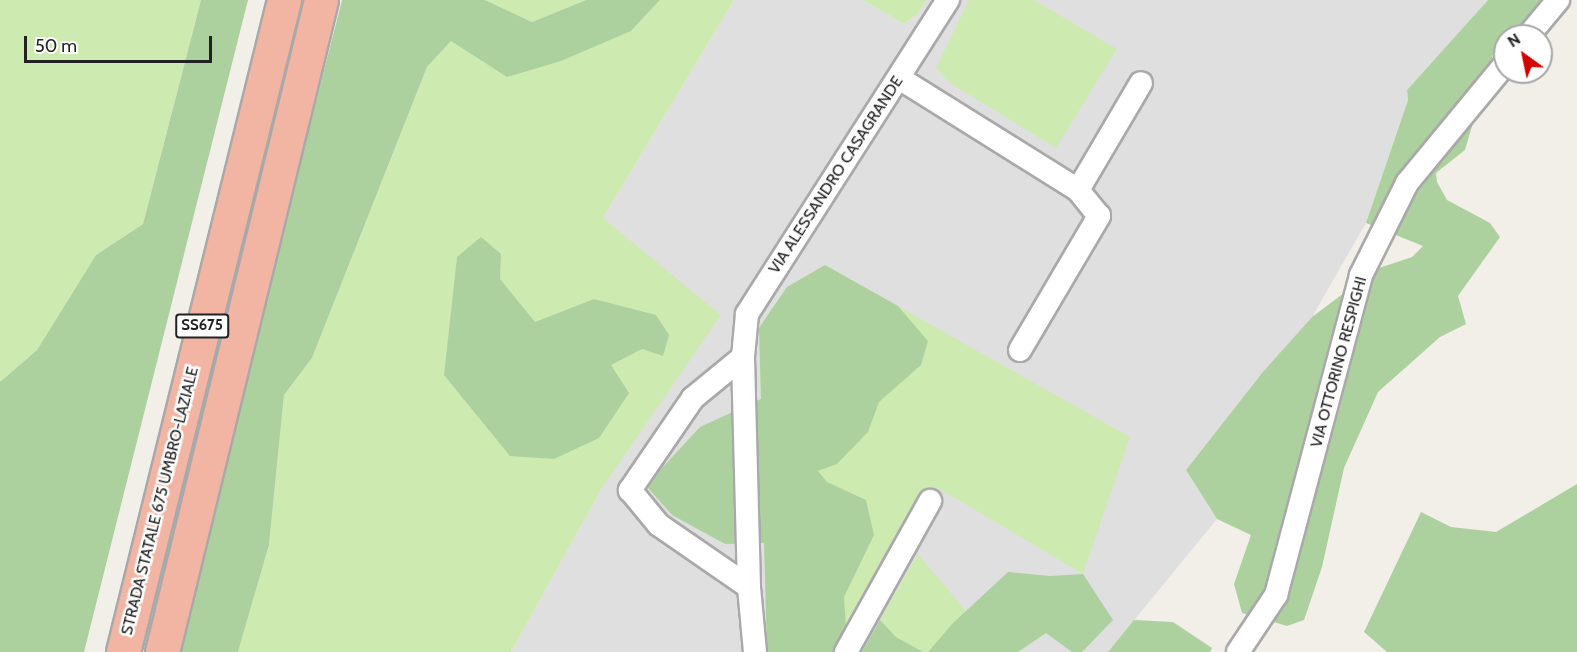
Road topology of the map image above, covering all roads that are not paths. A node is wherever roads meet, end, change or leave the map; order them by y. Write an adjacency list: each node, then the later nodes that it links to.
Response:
1 (284, 0): 14 (highway, STRADA STATALE 675 UMBRO-LAZIALE / SS675)
2 (321, 0): 15 (highway, SS675)
3 (948, 0): 6 (street, VIA ALESSANDRO CASAGRANDE)
4 (1558, 0): 5 (street)
5 (1538, 24)
6 (899, 78): 9 (street); 11 (street, VIA ALESSANDRO CASAGRANDE)
7 (1493, 79): 18 (street, VIA OTTORINO RESPIGHI)
8 (1141, 83): 9 (street)
9 (1078, 190): 10 (street)
10 (1020, 350)
11 (742, 357): 13 (street, VIA ALESSANDRO CASAGRANDE); 13 (street)
12 (930, 501): 17 (street)
13 (749, 587): 16 (street, VIA ALESSANDRO CASAGRANDE)
14 (123, 652)
15 (162, 652)
16 (755, 652)
17 (846, 652)
18 (1238, 652)

